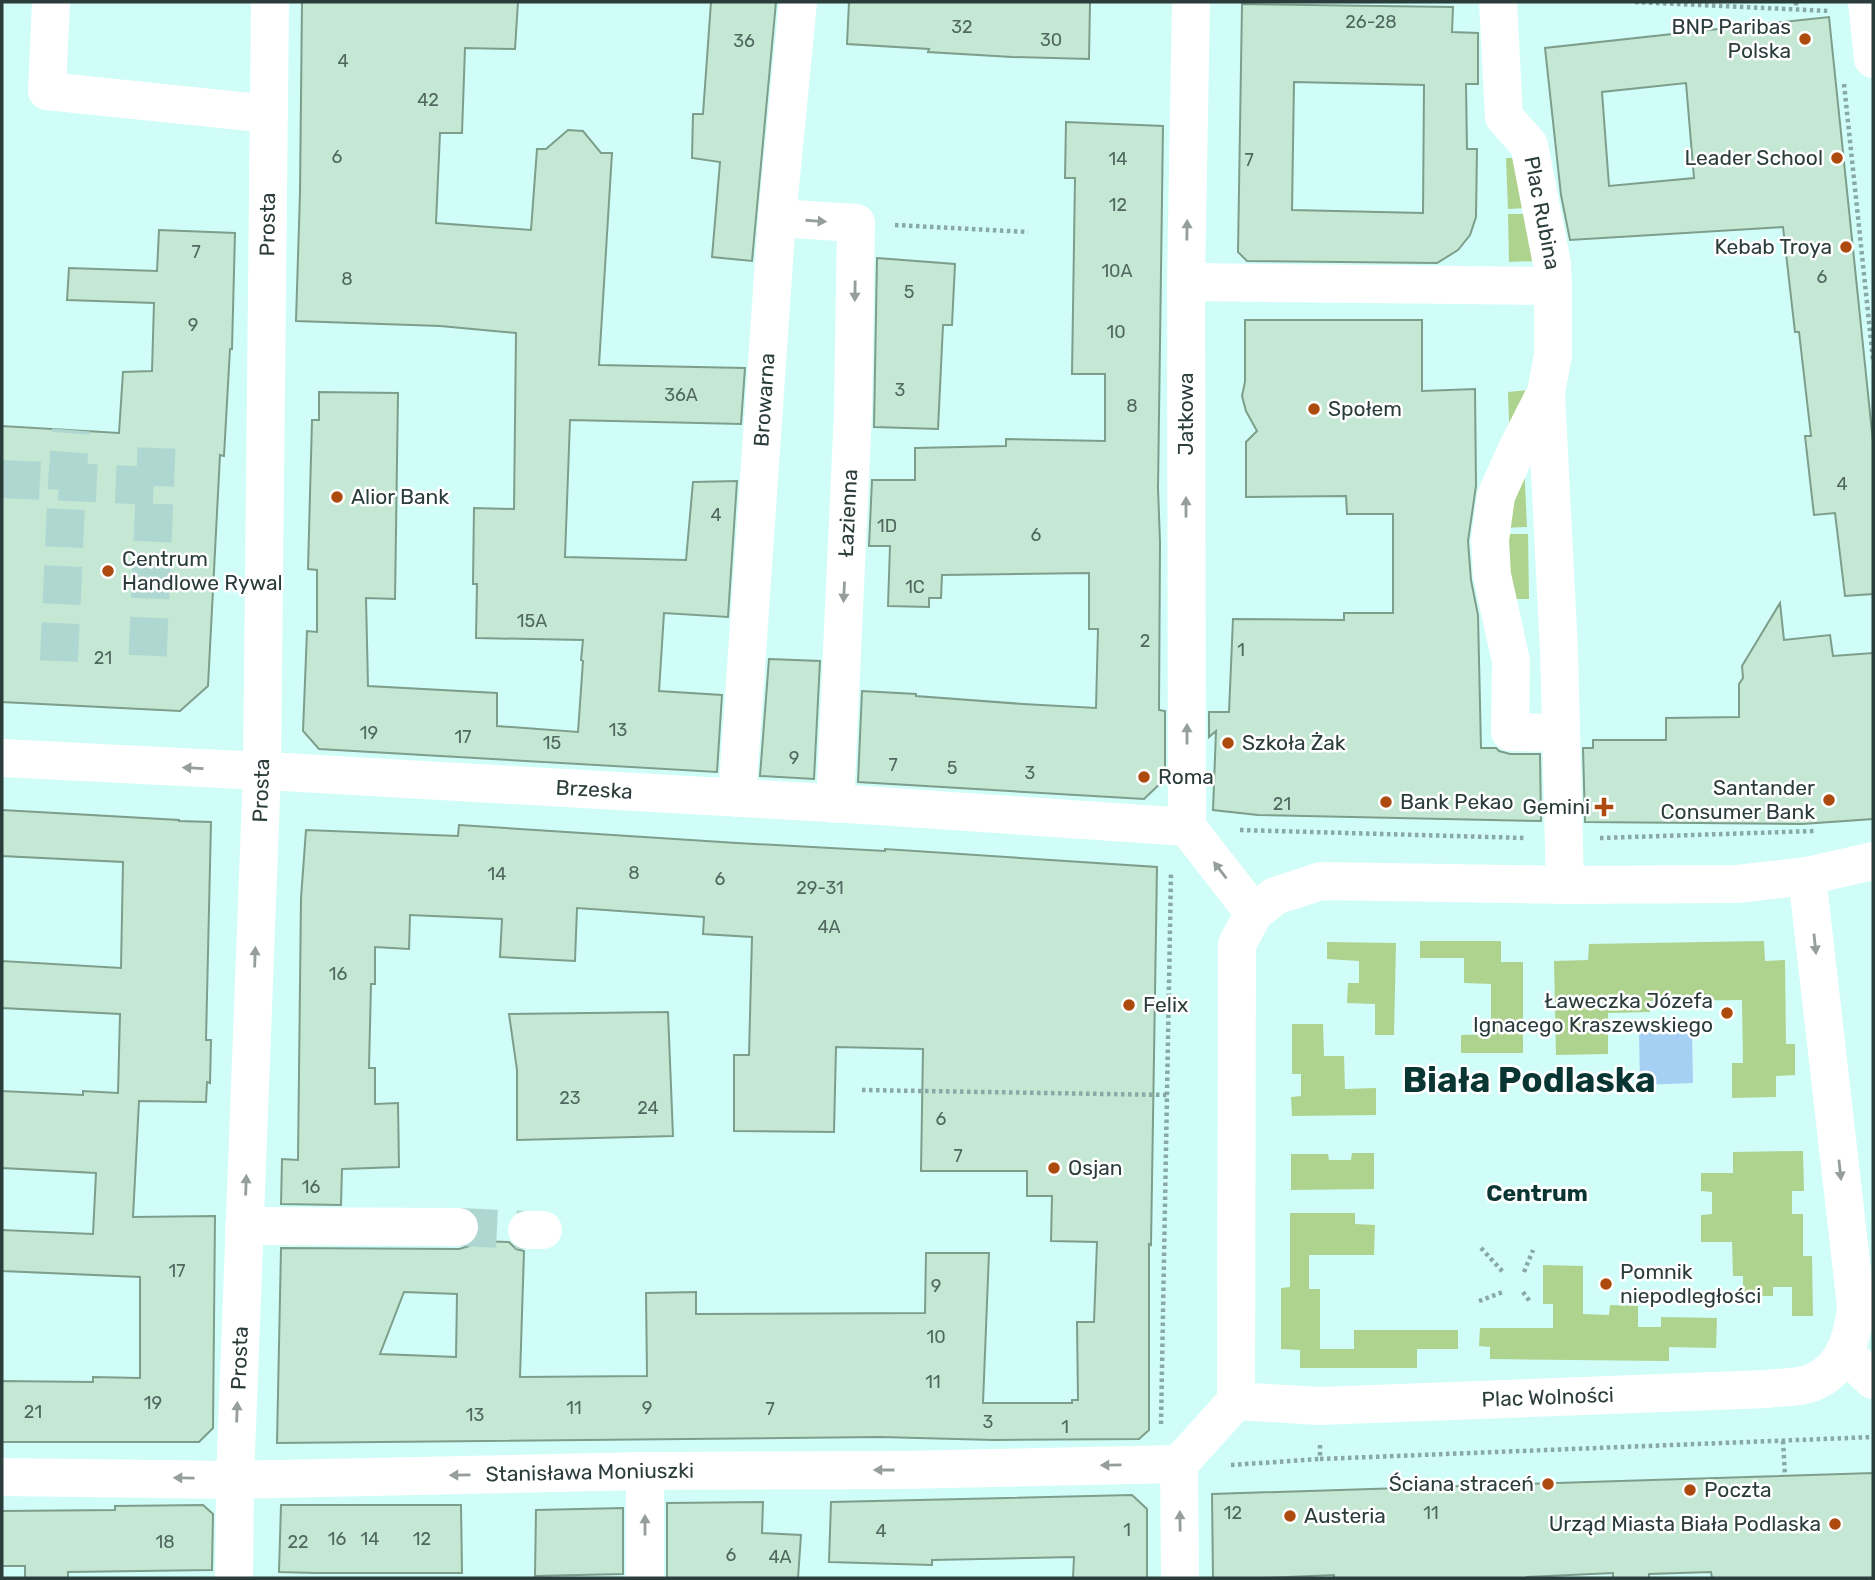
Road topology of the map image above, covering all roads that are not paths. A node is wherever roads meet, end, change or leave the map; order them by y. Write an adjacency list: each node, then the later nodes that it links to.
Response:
1 (51, 2): 8 (street)
2 (270, 2): 8 (street, Prosta)
3 (798, 2): 9 (street, Browarna)
4 (1191, 2): 10 (street, Jatkowa, one-way to 4)
5 (1498, 2): 11 (street, Plac Rubina)
6 (1849, 6): 7 (street)
7 (1858, 70)
8 (269, 114): 17 (street, Prosta)
9 (777, 218): 18 (street, Browarna); 19 (street, Łazienna, one-way to 19)
10 (1186, 282): 11 (street); 20 (street, Jatkowa, one-way to 10)
11 (1553, 286): 12 (street, Plac Rubina)
12 (1546, 392): 13 (street, Plac Rubina); 14 (street, Plac Rubina)
13 (1511, 661): 14 (street); 15 (street, Plac Rubina)
14 (1559, 662): 15 (street, Plac Rubina)
15 (1561, 733): 23 (street, Plac Rubina)
16 (2, 758): 17 (street, Brzeska, one-way to 16)
17 (262, 771): 18 (street, Brzeska); 25 (street, Prosta, one-way to 17)
18 (737, 798): 19 (street, Brzeska)
19 (835, 804): 20 (street, Brzeska)
20 (1179, 827): 24 (street, one-way to 20)
21 (1872, 861): 22 (street)
22 (1807, 876): 23 (street); 27 (street, Plac Wolności, one-way to 27)
23 (1565, 885): 24 (street)
24 (1254, 913): 29 (street)
25 (244, 1226): 26 (street); 33 (street, Prosta, one-way to 25)
26 (460, 1227)
27 (1844, 1352): 28 (street); 29 (street, Plac Wolności)
28 (1873, 1380)
29 (1236, 1401): 30 (street)
30 (1179, 1464): 31 (street, Stanisława Moniuszki, one-way to 31); 36 (street, one-way to 30)
31 (645, 1471): 33 (street, Stanisława Moniuszki, one-way to 33); 35 (street, one-way to 31)
32 (2, 1477): 33 (street, Stanisława Moniuszki, one-way to 32)
33 (235, 1480): 34 (street, Prosta)
34 (234, 1578)
35 (645, 1578)
36 (1180, 1578)

